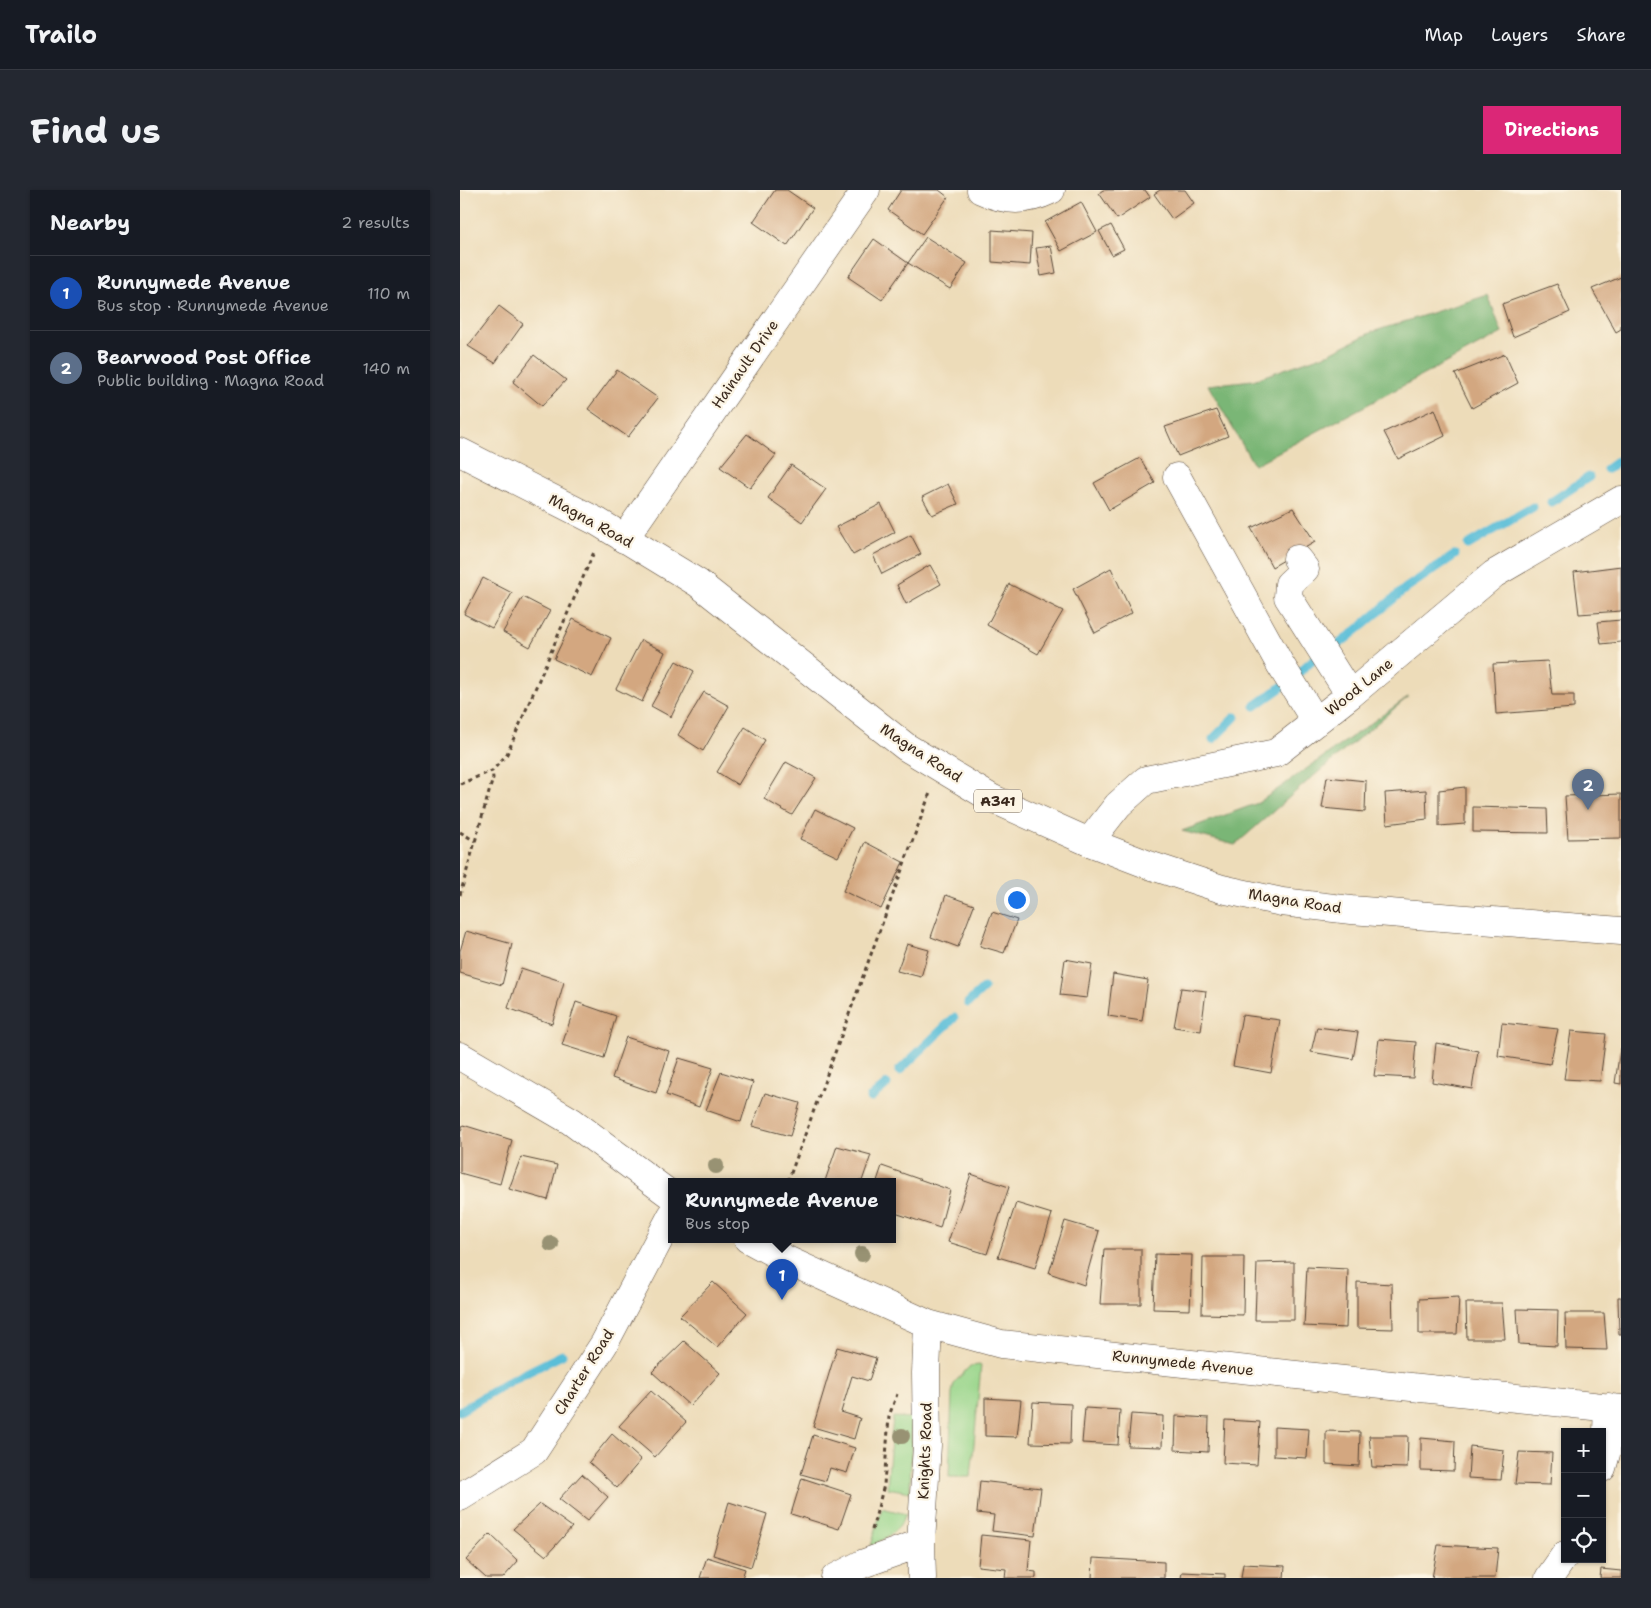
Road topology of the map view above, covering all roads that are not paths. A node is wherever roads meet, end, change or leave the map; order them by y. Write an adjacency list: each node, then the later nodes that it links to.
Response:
1 (866, 190): 7 (street, Hainault Drive)
2 (981, 190): 3 (street)
3 (1051, 190)
4 (460, 452): 7 (street, Magna Road / A341)
5 (1177, 477): 10 (street)
6 (1621, 500): 9 (street, Wood Lane)
7 (615, 533): 11 (street, Magna Road / A341)
8 (1297, 559): 9 (street)
9 (1350, 696): 10 (street, Wood Lane)
10 (1316, 722): 11 (street, Wood Lane)
11 (1089, 842): 12 (street, Magna Road / A341)
12 (1621, 930)
13 (460, 1056): 14 (street)
14 (668, 1193)
15 (668, 1223): 20 (street, Charter Road)
16 (755, 1243): 17 (street, Runnymede Avenue)
17 (928, 1324): 18 (street, Runnymede Avenue); 21 (street, Knights Road)
18 (1615, 1408): 19 (street, Runnymede Avenue)
19 (1606, 1454)
20 (460, 1497)
21 (921, 1543): 23 (street); 24 (street, Knights Road)
22 (1561, 1561): 25 (street)
23 (835, 1578)
24 (922, 1578)
25 (1550, 1578)

